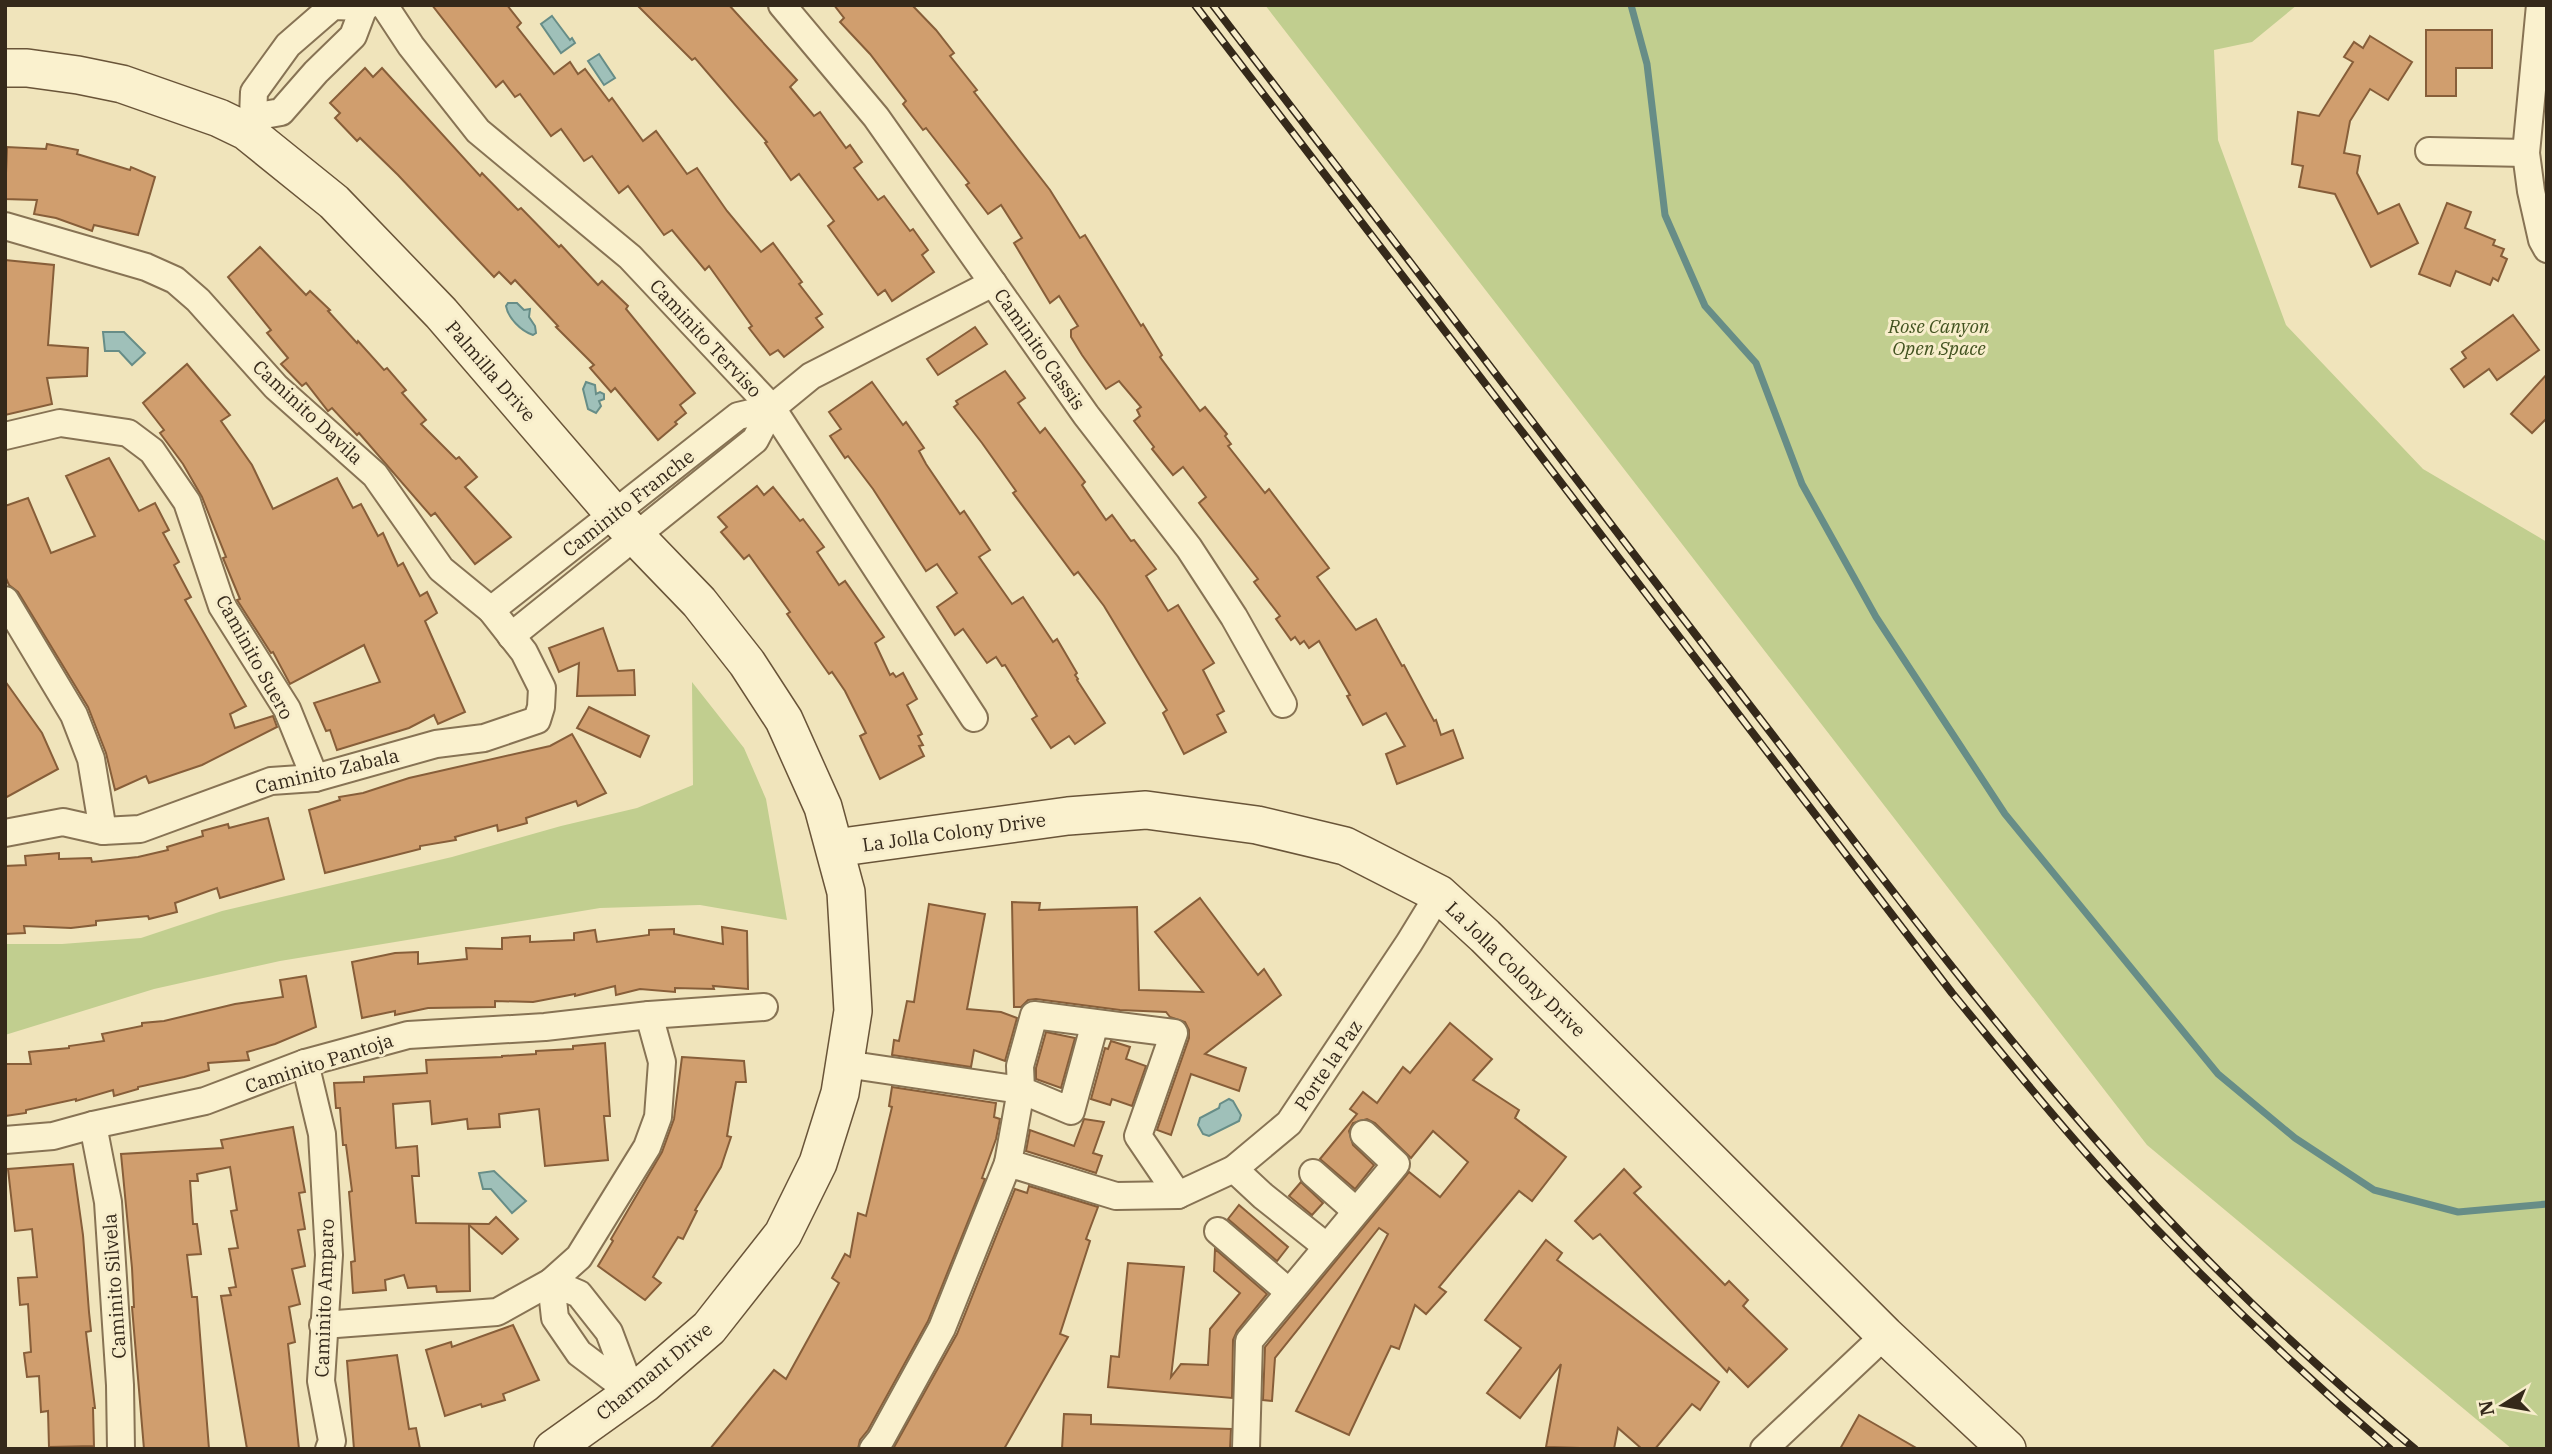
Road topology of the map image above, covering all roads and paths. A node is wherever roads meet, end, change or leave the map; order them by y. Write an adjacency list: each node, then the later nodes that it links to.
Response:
1 (782, 5): 12 (street, Caminito Cassis)
2 (2540, 5): 9 (street)
3 (372, 6): 5 (street); 6 (street); 13 (street, Caminito Terviso)
4 (5, 68): 7 (street, Palmilla Drive)
5 (270, 70): 6 (street); 7 (street)
6 (298, 92): 7 (street)
7 (250, 124): 15 (street, Palmilla Drive)
8 (2429, 151): 9 (street)
9 (2526, 153): 11 (street)
10 (5, 226): 17 (street, Caminito Davila)
11 (2547, 249)
12 (993, 283): 13 (street, Caminito Franche); 20 (street, Caminito Cassis)
13 (772, 408): 15 (street, Caminito Franche); 21 (street, Caminito Terviso)
14 (5, 436): 22 (street, Caminito Suero)
15 (625, 525): 17 (street, Caminito Franche); 18 (street, Caminito Franche); 25 (street, Palmilla Drive)
16 (5, 600): 23 (street)
17 (491, 610): 18 (street, Caminito Davila)
18 (511, 636): 19 (street, Caminito Davila)
19 (542, 688): 22 (street, Caminito Zabala)
20 (1283, 704)
21 (974, 718)
22 (315, 778): 23 (street, Caminito Zabala)
23 (103, 831): 24 (street, Caminito Zabala)
24 (5, 833)
25 (835, 848): 26 (street, La Jolla Colony Drive); 31 (street, Charmant Drive)
26 (1439, 894): 37 (street, Porte la Paz); 46 (street, La Jolla Colony Drive)
27 (764, 1007): 28 (street, Caminito Pantoja)
28 (649, 1015): 30 (street, Caminito Pantoja); 43 (street)
29 (1095, 1023): 32 (street); 32 (street); 39 (street)
30 (305, 1063): 33 (street, Caminito Pantoja); 45 (street, Caminito Amparo)
31 (845, 1064): 32 (street); 47 (street, Charmant Drive)
32 (1021, 1090): 36 (street)
33 (93, 1125): 35 (street, Caminito Pantoja); 48 (street, Caminito Silvela)
34 (1364, 1134): 40 (street)
35 (5, 1140)
36 (1008, 1163): 39 (street); 51 (street)
37 (1234, 1169): 39 (street, Porte la Paz); 42 (street)
38 (1313, 1173): 40 (street)
39 (1178, 1195)
40 (1356, 1211): 42 (street)
41 (1218, 1231): 44 (street)
42 (1327, 1247): 44 (street)
43 (551, 1282): 45 (street); 47 (street); 47 (street)
44 (1289, 1292): 52 (street)
45 (323, 1325): 49 (street, Caminito Amparo)
46 (1885, 1335): 53 (street); 54 (street, La Jolla Colony Drive)
47 (632, 1392): 50 (street, Charmant Drive)
48 (121, 1449)
49 (329, 1449)
50 (553, 1449)
51 (873, 1449)
52 (1246, 1449)
53 (1764, 1449)
54 (2007, 1449)

